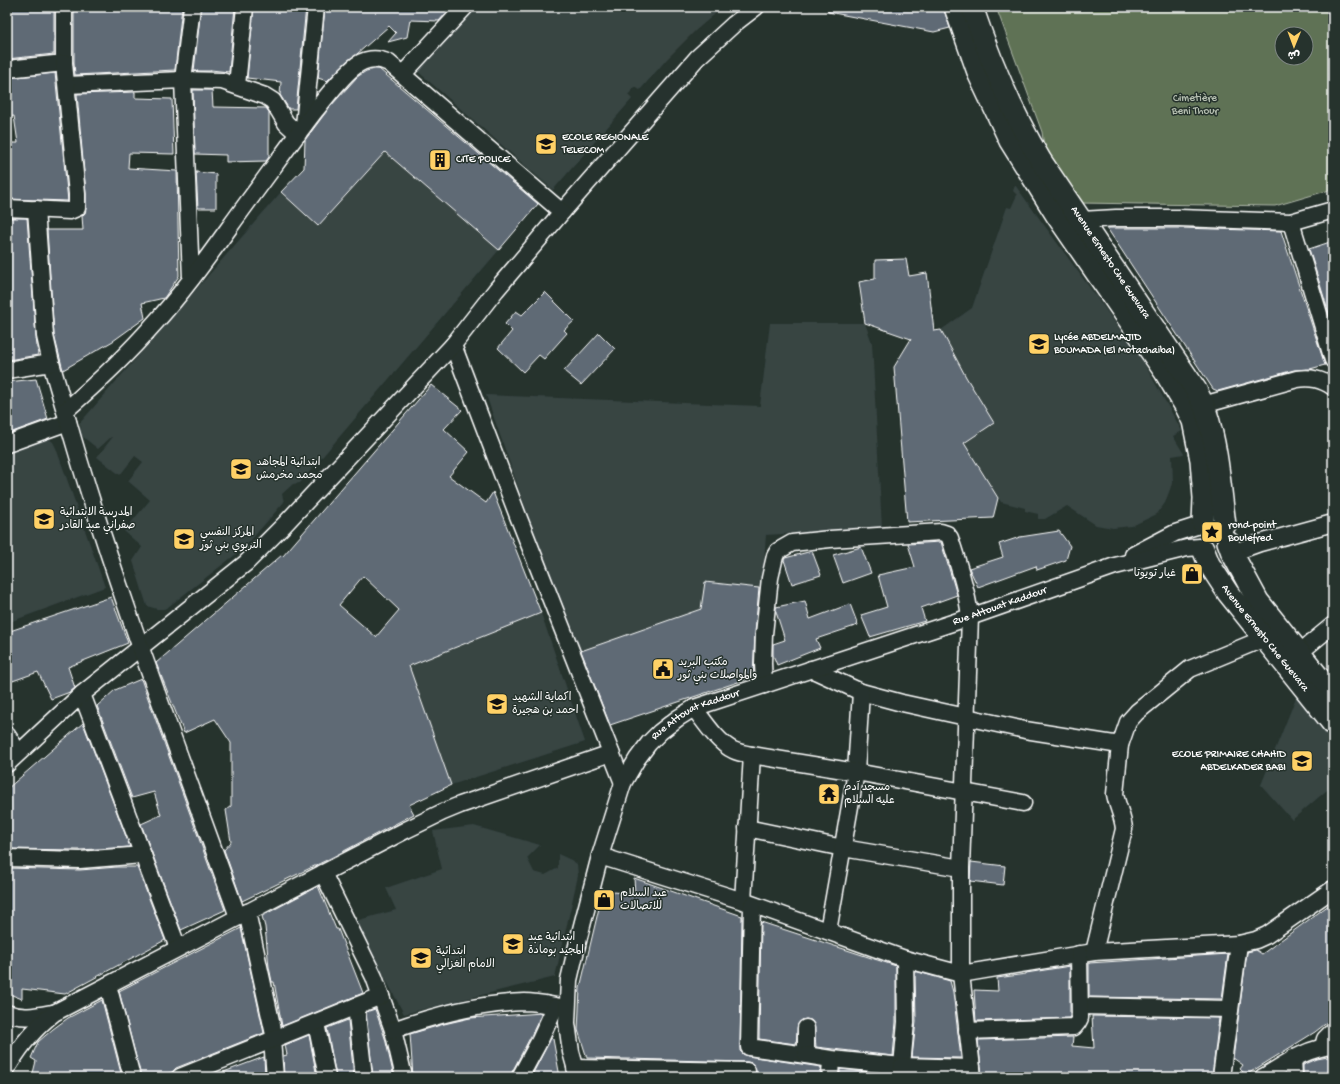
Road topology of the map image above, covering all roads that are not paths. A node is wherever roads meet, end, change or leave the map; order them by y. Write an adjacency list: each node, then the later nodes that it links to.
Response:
1 (64, 7): 9 (street)
2 (192, 7): 12 (street)
3 (245, 7): 14 (street)
4 (316, 7): 15 (street)
5 (465, 7): 11 (street)
6 (756, 7): 19 (street)
7 (955, 7): 21 (main road, Avenue Ernesto Che Guevara)
8 (972, 7): 21 (main road, Avenue Ernesto Che Guevara)
9 (64, 63): 10 (street); 13 (street)
10 (7, 69)
11 (403, 74): 15 (street); 19 (street)
12 (183, 80): 13 (street); 14 (street); 22 (street)
13 (67, 85): 17 (street)
14 (237, 85): 15 (street)
15 (301, 130): 22 (street)
16 (7, 208): 17 (street)
17 (36, 209): 26 (street)
18 (1333, 210): 20 (street)
19 (562, 212): 24 (street)
20 (1291, 222): 21 (street); 23 (street)
21 (1073, 224): 29 (main road, Avenue Ernesto Che Guevara); 33 (main road, Avenue Ernesto Che Guevara)
22 (191, 279): 30 (street)
23 (1327, 318): 25 (street)
24 (453, 344): 40 (street); 52 (street)
25 (1333, 360)
26 (51, 363): 27 (street); 30 (street)
27 (7, 370)
28 (1333, 387): 29 (street)
29 (1203, 405): 34 (main road, Avenue Ernesto Che Guevara)
30 (66, 416): 31 (street); 40 (street)
31 (7, 444)
32 (1333, 523): 34 (street)
33 (1202, 524): 34 (main road); 35 (main road); 36 (street)
34 (1228, 540): 35 (main road); 41 (main road, Avenue Ernesto Che Guevara)
35 (1199, 548): 36 (street, Rue Attouat Kaddour); 39 (main road, Avenue Ernesto Che Guevara)
36 (1115, 566): 37 (street, Rue Attouat Kaddour)
37 (970, 617): 42 (street, Rue Attouat Kaddour); 43 (street); 48 (street)
38 (1333, 624): 41 (street)
39 (1265, 638): 49 (main road, Avenue Ernesto Che Guevara); 51 (street)
40 (141, 647): 45 (street); 68 (street)
41 (1300, 653): 46 (main road, Avenue Ernesto Che Guevara)
42 (811, 669): 43 (street, Rue Attouat Kaddour); 44 (street)
43 (764, 684): 47 (street, Rue Attouat Kaddour)
44 (861, 692): 48 (street); 55 (street)
45 (82, 694): 50 (street); 61 (street)
46 (1333, 695)
47 (694, 708): 53 (street); 56 (street, Rue Attouat Kaddour)
48 (966, 717): 51 (street); 57 (street)
49 (1333, 724)
50 (12, 745): 54 (street)
51 (1120, 745): 72 (street)
52 (611, 753): 56 (street); 65 (street)
53 (752, 755): 55 (street); 59 (street)
54 (7, 764)
55 (856, 772): 57 (street); 60 (street)
56 (623, 783): 62 (street, Rue Attouat Kaddour)
57 (963, 792): 58 (street); 64 (street)
58 (1023, 803)
59 (747, 828): 60 (street); 67 (street)
60 (843, 848): 64 (street); 69 (street)
61 (143, 855): 63 (street); 71 (street)
62 (600, 856): 67 (street); 79 (street, Rue Attouat Kaddour)
63 (7, 858)
64 (961, 868): 74 (street)
65 (323, 873): 68 (street); 76 (street)
66 (1333, 889): 70 (street)
67 (748, 903): 69 (street); 90 (street)
68 (243, 915): 71 (street); 88 (street)
69 (828, 931): 73 (street)
70 (1239, 944): 72 (street); 80 (street)
71 (178, 948): 75 (street)
72 (1086, 953): 74 (street); 78 (street)
73 (905, 959): 74 (street); 94 (street)
74 (961, 974): 87 (street)
75 (108, 985): 82 (street); 99 (street)
76 (381, 996): 77 (street); 85 (street)
77 (356, 1006): 83 (street); 103 (street)
78 (1080, 1006): 80 (street); 87 (street)
79 (561, 1007): 85 (street); 96 (street, Rue Attouat Kaddour); 105 (street)
80 (1230, 1009): 107 (street)
81 (7, 1013): 82 (street)
82 (54, 1013): 95 (street)
83 (316, 1023): 88 (street); 102 (street)
84 (806, 1028): 91 (street)
85 (393, 1030): 104 (street)
86 (1333, 1030): 89 (street)
87 (967, 1031): 97 (street)
88 (273, 1039): 100 (street); 101 (street)
89 (1328, 1046): 92 (street)
90 (749, 1047): 91 (street); 98 (street)
91 (806, 1055): 93 (street)
92 (1293, 1058): 108 (street); 109 (street)
93 (831, 1059): 94 (street); 106 (street)
94 (902, 1066): 97 (street)
95 (9, 1067)
96 (576, 1072): 98 (street)
97 (973, 1073)
98 (747, 1074)
99 (132, 1077)
100 (180, 1077)
101 (275, 1077)
102 (327, 1077)
103 (364, 1077)
104 (404, 1077)
105 (520, 1077)
106 (830, 1077)
107 (1221, 1077)
108 (1262, 1077)
109 (1294, 1077)

